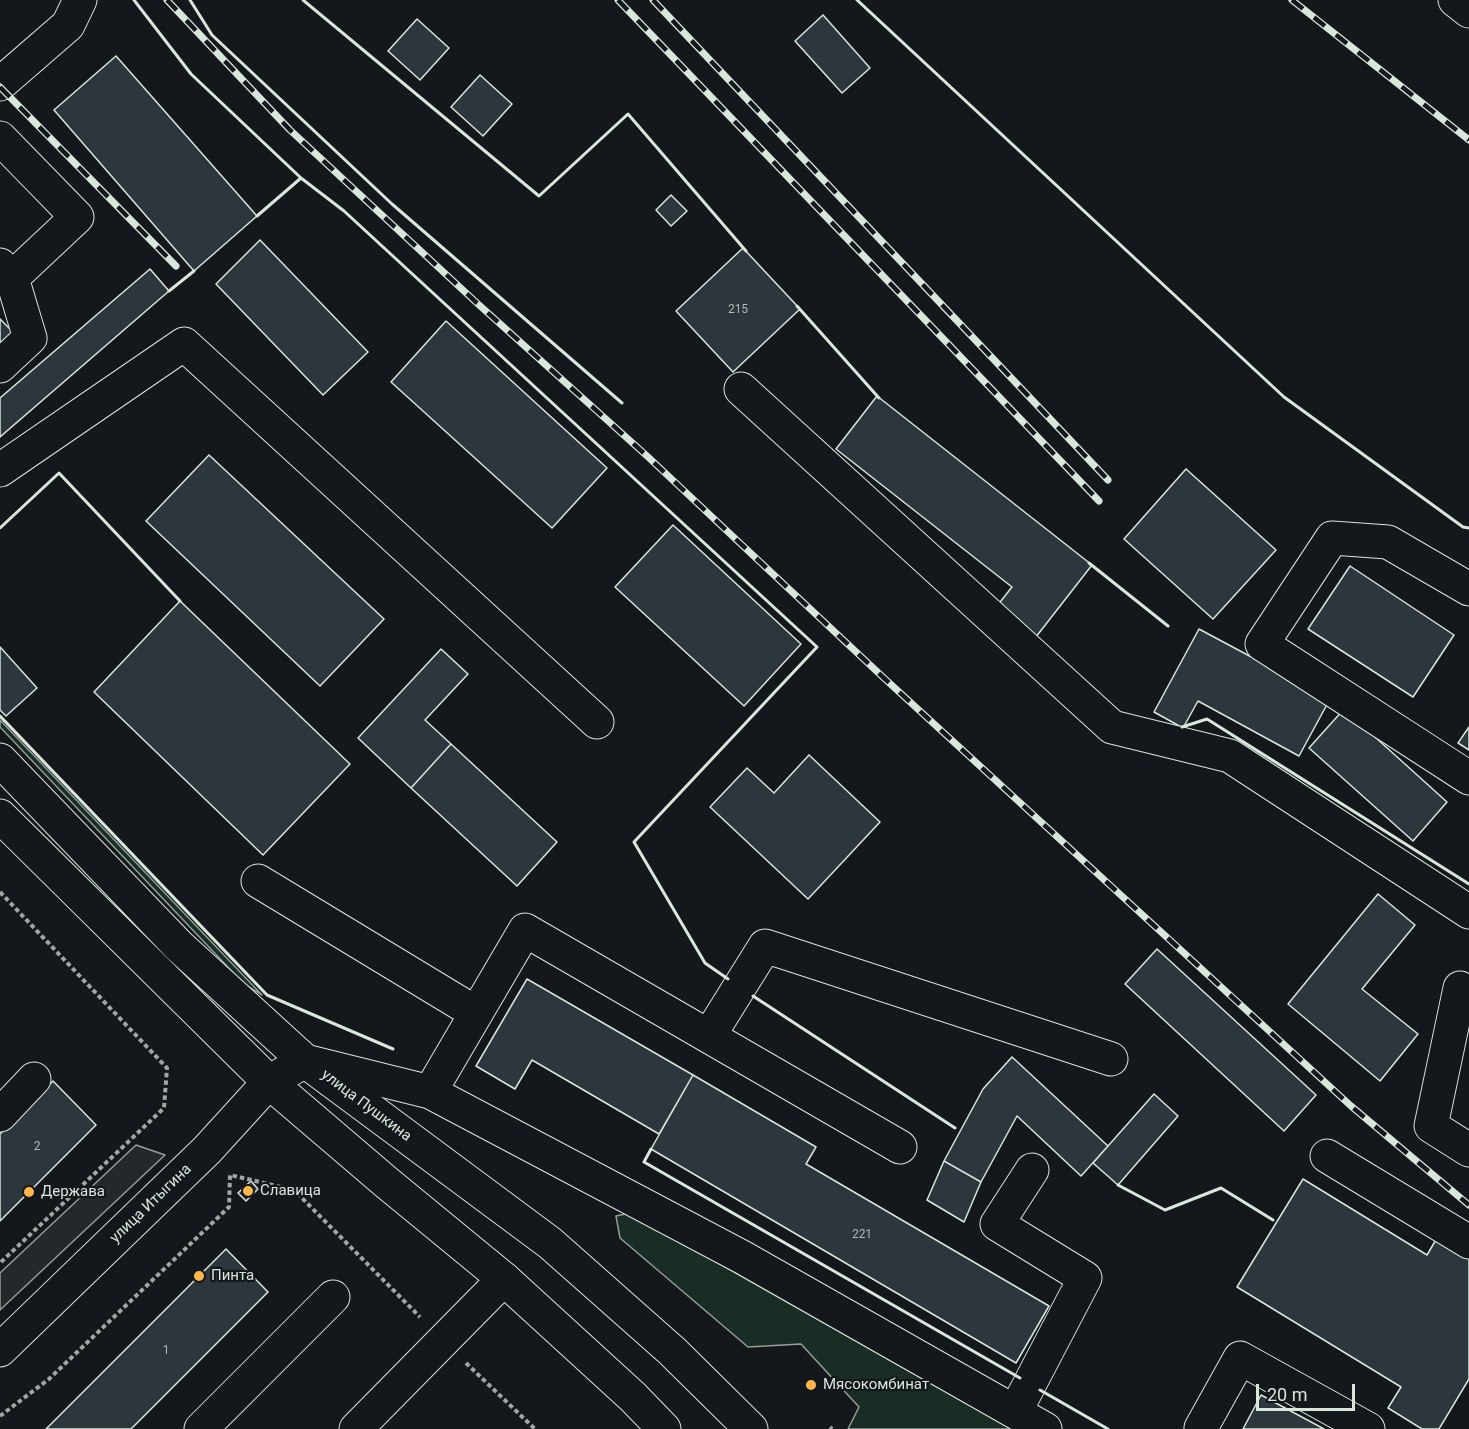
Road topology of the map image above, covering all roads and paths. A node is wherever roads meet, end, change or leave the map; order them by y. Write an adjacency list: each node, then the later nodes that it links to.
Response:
1 (80, 0): 4 (main road)
2 (1455, 0): 3 (main road)
3 (1469, 11)
4 (0, 84)
5 (0, 138): 6 (main road)
6 (6, 271): 7 (main road)
7 (0, 366)
8 (741, 389): 17 (main road)
9 (0, 470): 11 (main road)
10 (1469, 590): 13 (main road)
11 (597, 722)
12 (0, 760): 22 (main road, улица Пушкина)
13 (1469, 778)
14 (2, 821): 24 (main road)
15 (258, 881): 19 (main road)
16 (0, 892): 32 (path)
17 (1469, 912)
18 (1460, 988): 28 (main road)
19 (476, 1013): 20 (main road); 25 (main road)
20 (709, 1036): 21 (main road); 27 (main road)
21 (1111, 1059)
22 (305, 1060): 24 (main road, улица Итыгина); 25 (main road); 44 (main road, улица Пушкина)
23 (34, 1079): 26 (main road)
24 (269, 1082): 33 (main road); 36 (main road, улица Итыгина)
25 (430, 1092): 37 (main road)
26 (0, 1115)
27 (900, 1147)
28 (1469, 1150)
29 (1327, 1156): 31 (main road)
30 (1032, 1170): 37 (main road)
31 (1469, 1242)
32 (0, 1263)
33 (504, 1279): 35 (main road); 43 (main road)
34 (333, 1297): 40 (main road)
35 (444, 1342): 38 (path); 41 (main road); 42 (path)
36 (0, 1350)
37 (1015, 1412): 45 (main road)
38 (0, 1416)
39 (1202, 1428): 46 (main road)
40 (201, 1429)
41 (356, 1429)
42 (535, 1429)
43 (664, 1429)
44 (752, 1429)
45 (1045, 1429)
46 (1368, 1429)

